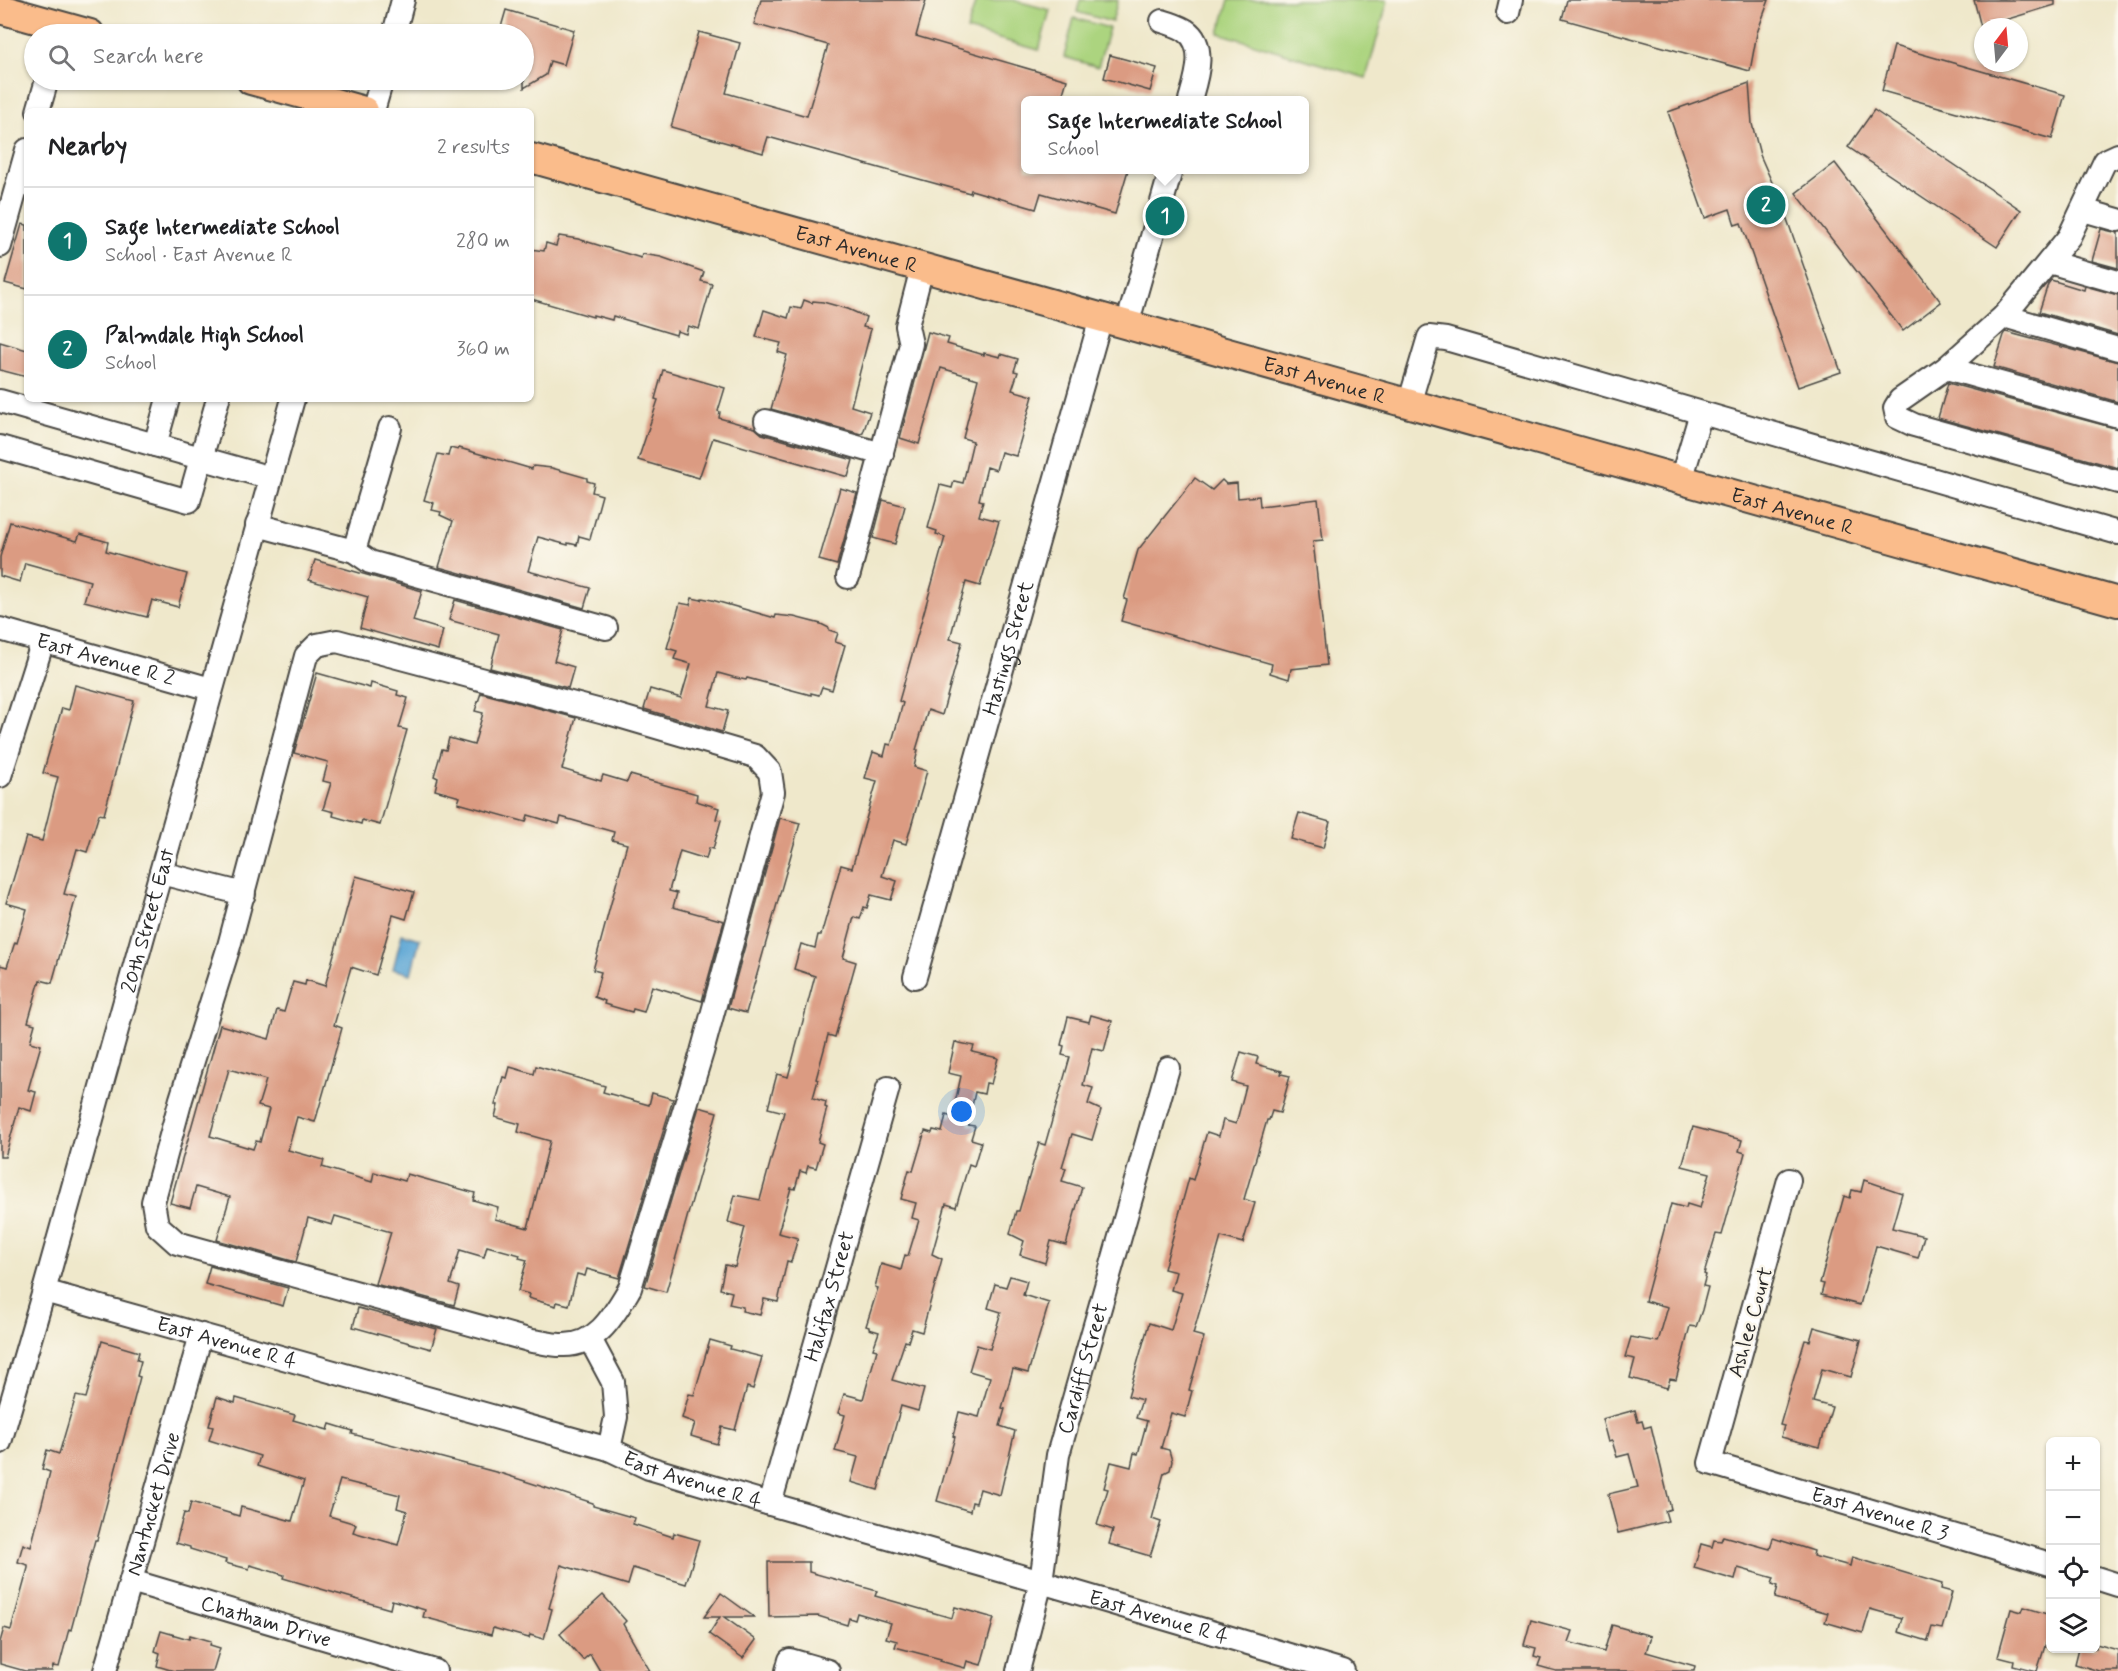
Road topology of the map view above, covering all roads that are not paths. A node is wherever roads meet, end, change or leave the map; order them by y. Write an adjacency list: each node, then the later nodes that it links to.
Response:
1 (403, 0): 5 (street)
2 (0, 9): 4 (main road)
3 (1162, 21): 9 (street)
4 (43, 24)
5 (397, 24)
6 (44, 90): 10 (street)
7 (287, 90): 11 (main road)
8 (379, 90): 12 (street)
9 (1191, 96)
10 (39, 108)
11 (353, 108)
12 (375, 108)
13 (2118, 155): 17 (street)
14 (534, 159): 21 (main road, East Avenue R)
15 (24, 161): 19 (street)
16 (1169, 174): 24 (street, Hastings Street)
17 (2083, 210): 18 (street); 20 (street)
18 (2118, 220)
19 (0, 246)
20 (2049, 262): 22 (street); 23 (street)
21 (922, 267): 24 (main road, East Avenue R); 38 (street)
22 (2118, 282)
23 (2004, 316): 25 (street); 26 (street)
24 (1114, 321): 31 (main road, East Avenue R); 55 (street, Hastings Street)
25 (2118, 349)
26 (1947, 368): 33 (street); 42 (street)
27 (0, 401): 36 (street)
28 (167, 402): 36 (street)
29 (217, 402): 39 (street)
30 (292, 402): 40 (street, 20th Street East)
31 (1409, 404): 32 (street); 41 (main road, East Avenue R)
32 (1701, 413): 41 (street); 44 (street)
33 (2118, 416)
34 (766, 421): 38 (street)
35 (390, 428): 45 (street)
36 (155, 445): 39 (street)
37 (0, 447): 39 (street)
38 (882, 454): 46 (street)
39 (201, 458): 40 (street)
40 (271, 478): 43 (street, 20th Street East)
41 (1681, 480): 47 (main road, East Avenue R)
42 (2118, 482)
43 (257, 525): 45 (street); 51 (street, 20th Street East)
44 (2118, 533)
45 (354, 551): 48 (street)
46 (848, 577)
47 (2118, 602)
48 (606, 628)
49 (0, 629): 50 (street, East Avenue R 2)
50 (43, 641): 51 (street, East Avenue R 2); 52 (street)
51 (211, 689): 53 (street, 20th Street East)
52 (0, 776)
53 (161, 873): 54 (street); 59 (street, 20th Street East)
54 (244, 894): 61 (street); 61 (street)
55 (915, 977)
56 (1168, 1068): 70 (street, Cardiff Street)
57 (888, 1088): 66 (street, Halifax Street)
58 (1789, 1180): 65 (street, Ashlee Court)
59 (44, 1291): 60 (street, East Avenue R 4); 62 (street, 20th Street East)
60 (201, 1335): 64 (street, East Avenue R 4); 69 (street, Nantucket Drive)
61 (590, 1339): 64 (street)
62 (6, 1399): 63 (street, 20th Street East)
63 (0, 1442)
64 (609, 1449): 66 (street, East Avenue R 4)
65 (1710, 1463): 67 (street, East Avenue R 3)
66 (770, 1504): 70 (street, East Avenue R 4)
67 (2046, 1563)
68 (2100, 1579): 71 (street)
69 (131, 1581): 73 (street, Nantucket Drive); 74 (street, Chatham Drive)
70 (1041, 1582): 76 (street, Cardiff Street); 77 (street, East Avenue R 4)
71 (2118, 1584)
72 (789, 1666): 75 (street)
73 (105, 1671)
74 (435, 1671)
75 (828, 1671)
76 (1018, 1671)
77 (1343, 1671)

